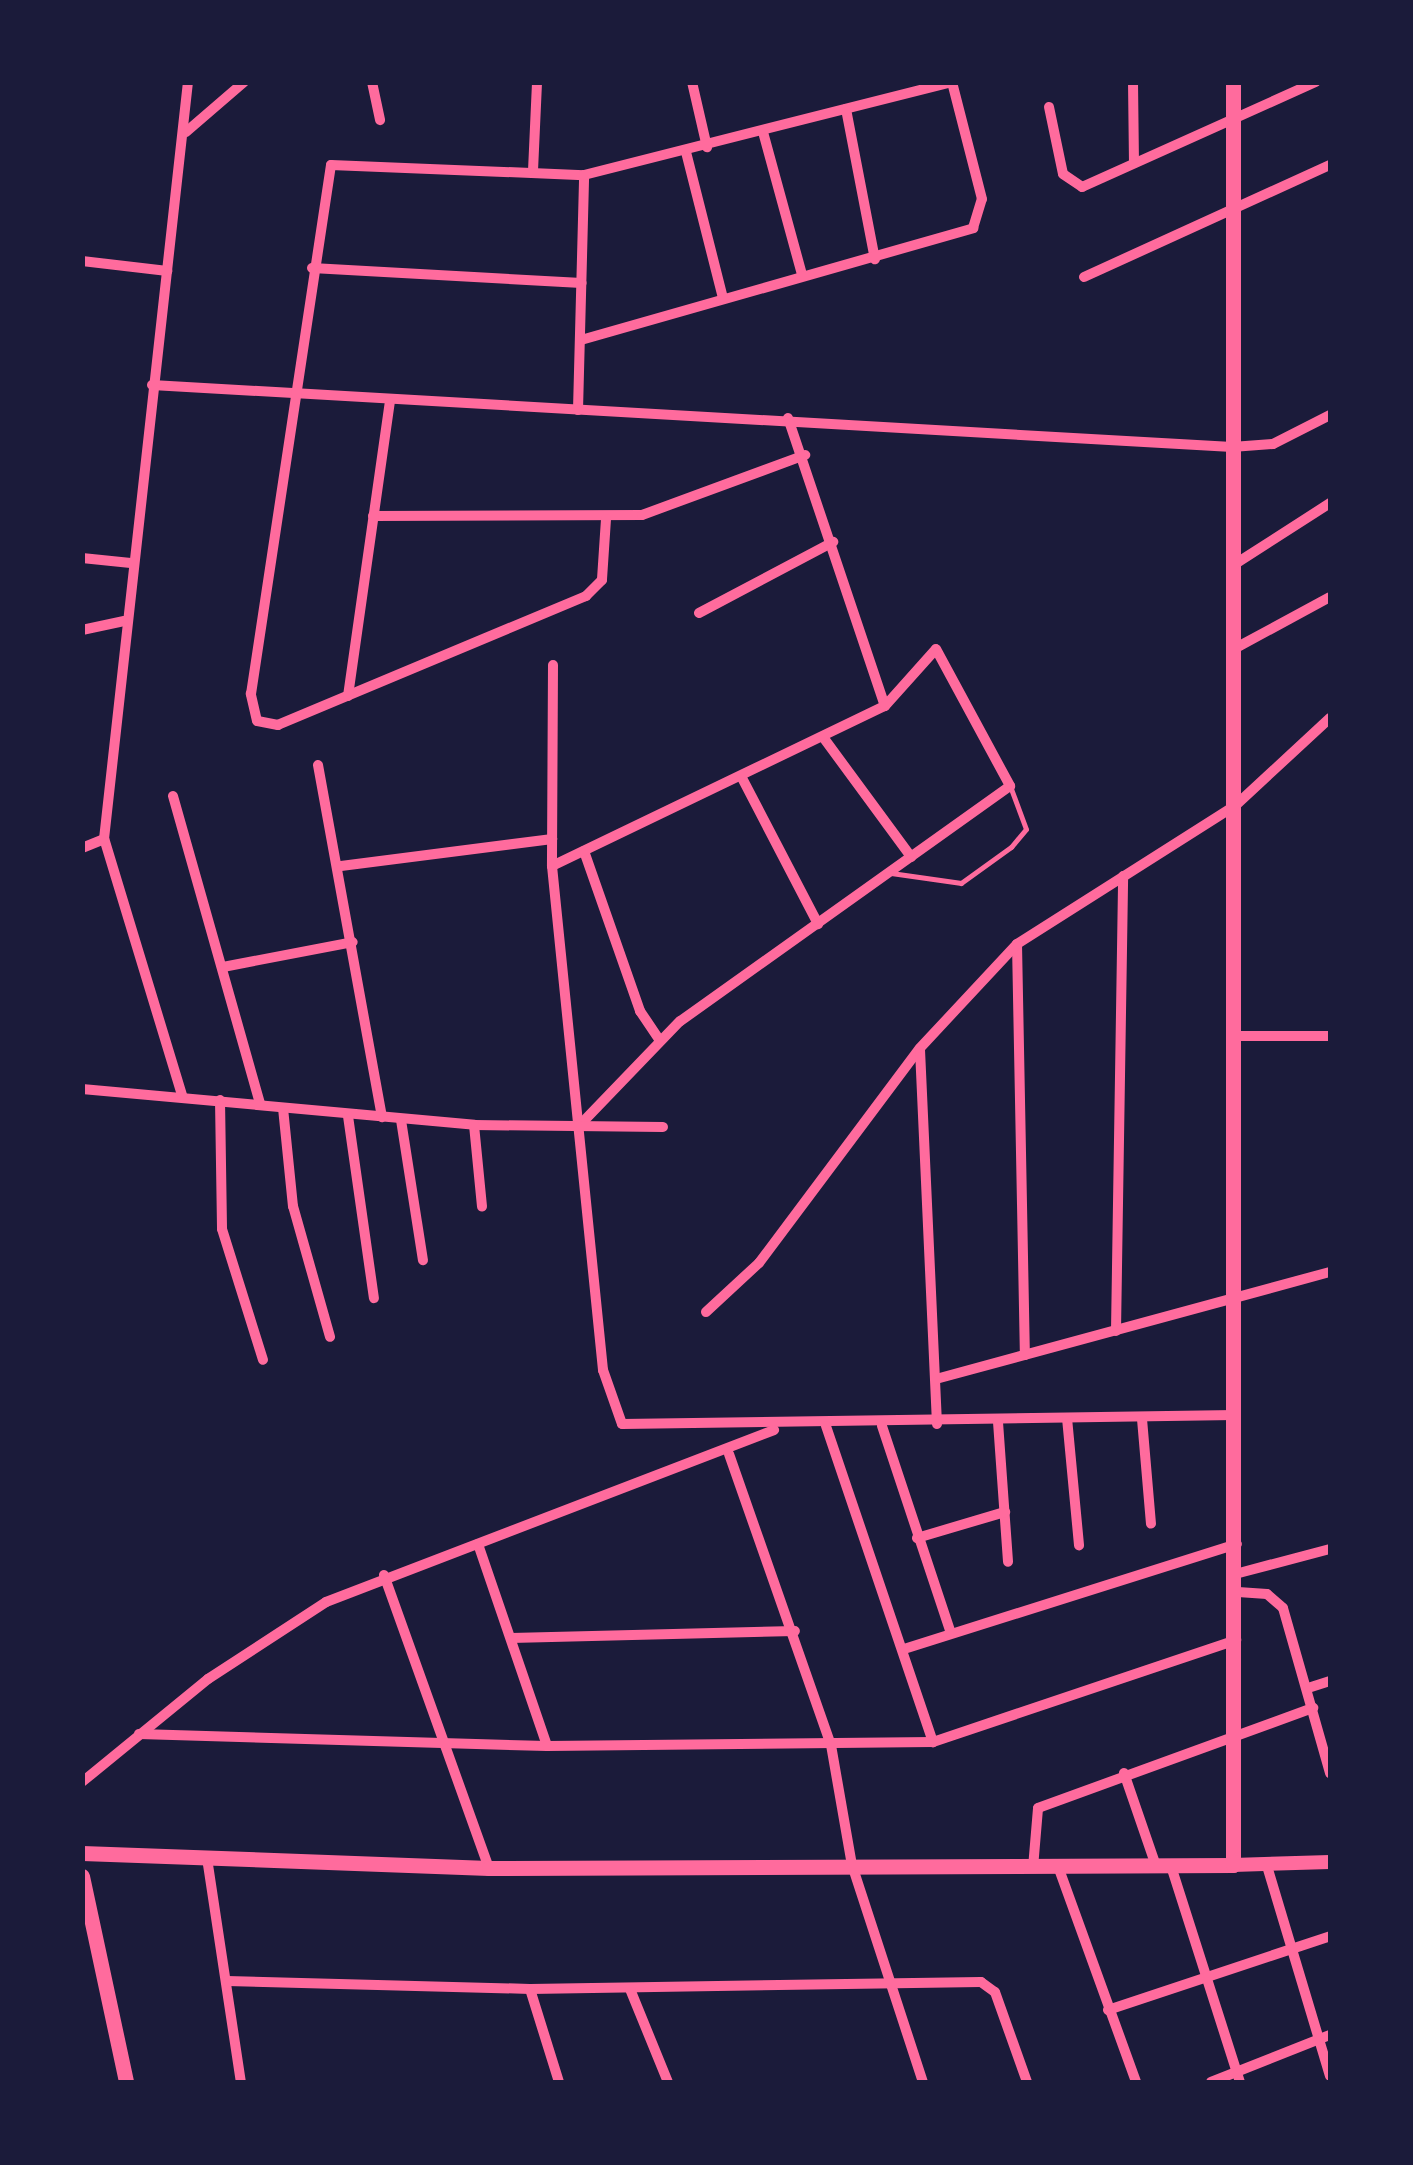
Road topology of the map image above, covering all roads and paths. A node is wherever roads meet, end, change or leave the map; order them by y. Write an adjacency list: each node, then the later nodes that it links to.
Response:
1 (188, 82): 14 (street)
2 (244, 82): 14 (street)
3 (372, 82): 12 (street)
4 (537, 82): 20 (street)
5 (692, 82): 16 (street)
6 (952, 82): 11 (street); 23 (street)
7 (1133, 82): 18 (street)
8 (1233, 82): 13 (main road)
9 (1316, 82): 13 (street)
10 (1049, 107): 18 (street)
11 (846, 109): 15 (street); 23 (street)
12 (380, 120)
13 (1233, 120): 18 (street); 22 (main road)
14 (186, 132): 26 (street)
15 (763, 132): 16 (street); 27 (street)
16 (707, 147): 17 (street)
17 (686, 152): 21 (street); 30 (street)
18 (1134, 163)
19 (1330, 165): 22 (street)
20 (534, 171): 21 (street); 25 (street)
21 (584, 174): 29 (street)
22 (1237, 209): 28 (street); 38 (main road)
23 (875, 259): 27 (street)
24 (82, 261): 26 (street)
25 (312, 268): 29 (street); 33 (street)
26 (167, 271): 32 (street)
27 (802, 275): 30 (street)
28 (1084, 277)
29 (582, 283): 31 (street)
30 (723, 298): 31 (street)
31 (580, 340): 35 (street)
32 (152, 386): 33 (street); 45 (street)
33 (294, 394): 34 (street); 53 (street)
34 (390, 402): 35 (street); 41 (street)
35 (578, 410): 37 (street)
36 (1330, 415): 38 (street)
37 (788, 418): 38 (street); 39 (street)
38 (1232, 447): 46 (main road)
39 (805, 455): 42 (street); 43 (street)
40 (1330, 503): 46 (street)
41 (374, 516): 42 (street); 53 (street)
42 (606, 519): 53 (street)
43 (833, 542): 48 (street); 54 (street)
44 (82, 558): 45 (street)
45 (131, 563): 49 (street)
46 (1232, 566): 51 (main road)
47 (1330, 597): 51 (street)
48 (699, 613)
49 (124, 621): 50 (street); 62 (street)
50 (82, 630)
51 (1232, 650): 61 (main road)
52 (552, 665): 63 (street)
53 (348, 696)
54 (885, 706): 56 (street); 59 (street)
55 (1330, 718): 61 (street)
56 (823, 737): 58 (street); 66 (street)
57 (318, 765): 67 (street)
58 (741, 776): 65 (street); 71 (street)
59 (1010, 786): 66 (street); 69 (lane)
60 (173, 796): 74 (street)
61 (1236, 805): 70 (street); 75 (main road)
62 (104, 839): 64 (street); 80 (street)
63 (552, 839): 67 (street); 68 (street)
64 (82, 848)
65 (584, 851): 68 (street); 77 (street)
66 (911, 858): 69 (street)
67 (341, 866): 72 (street)
68 (552, 866): 88 (street)
69 (890, 873): 71 (street)
70 (1122, 876): 73 (street); 96 (street)
71 (818, 924): 77 (street)
72 (353, 942): 74 (street); 85 (street)
73 (1017, 944): 78 (street); 98 (street)
74 (223, 967): 82 (street)
75 (1232, 1036): 76 (street); 93 (main road)
76 (1330, 1036)
77 (658, 1039): 88 (street)
78 (920, 1048): 95 (street); 100 (street)
79 (82, 1090): 80 (street)
80 (182, 1095): 81 (street)
81 (220, 1100): 82 (street); 99 (street)
82 (260, 1104): 83 (street)
83 (283, 1108): 84 (street); 97 (street)
84 (348, 1116): 85 (street); 94 (street)
85 (382, 1117): 86 (street)
86 (401, 1120): 87 (street); 91 (street)
87 (474, 1126): 88 (street); 90 (street)
88 (580, 1126): 89 (street); 108 (street)
89 (663, 1127)
90 (482, 1207)
91 (423, 1260)
92 (1330, 1272): 93 (street)
93 (1232, 1297): 96 (street); 101 (main road)
94 (374, 1298)
95 (706, 1312)
96 (1116, 1331): 98 (street)
97 (330, 1337)
98 (1026, 1355): 100 (street)
99 (263, 1360)
100 (936, 1379): 105 (street)
101 (1236, 1415): 103 (street); 114 (main road)
102 (1067, 1418): 103 (street); 104 (street); 115 (street)
103 (1142, 1419): 111 (street)
104 (998, 1422): 105 (street); 110 (street)
105 (937, 1424): 107 (street)
106 (826, 1426): 107 (street); 108 (street); 125 (street)
107 (882, 1426): 112 (street)
108 (778, 1428): 109 (street)
109 (730, 1454): 113 (street); 122 (street)
110 (1004, 1512): 112 (street); 117 (street)
111 (1151, 1524)
112 (917, 1538): 121 (street)
113 (478, 1544): 119 (street); 123 (street)
114 (1238, 1544): 118 (main road); 121 (street)
115 (1079, 1545)
116 (1330, 1549): 118 (street)
117 (1008, 1562)
118 (1239, 1574): 120 (main road)
119 (384, 1575): 129 (street); 133 (street)
120 (1238, 1592): 124 (main road); 127 (street)
121 (950, 1630): 125 (street)
122 (795, 1631): 123 (street); 134 (street)
123 (512, 1638): 135 (street)
124 (1236, 1640): 130 (main road); 132 (street)
125 (904, 1649): 132 (street)
126 (1330, 1681): 127 (street)
127 (1308, 1688): 128 (street)
128 (1313, 1708): 130 (street); 131 (street)
129 (139, 1734): 133 (street); 138 (street)
130 (1233, 1735): 136 (street); 142 (main road)
131 (1326, 1737): 137 (street)
132 (933, 1742): 134 (street)
133 (445, 1744): 135 (street); 146 (street)
134 (830, 1744): 135 (street); 143 (street)
135 (547, 1746)
136 (1124, 1773): 144 (street); 147 (street)
137 (1330, 1773)
138 (82, 1782)
139 (82, 1854): 140 (main road)
140 (207, 1858): 146 (main road); 153 (street)
141 (1330, 1862): 145 (street)
142 (1233, 1864): 144 (main road); 145 (street)
143 (852, 1865): 146 (main road); 147 (main road); 154 (street)
144 (1164, 1866): 148 (main road); 152 (street)
145 (1267, 1866): 151 (street)
146 (489, 1868)
147 (1033, 1868): 148 (main road)
148 (1059, 1869): 157 (street)
149 (82, 1876): 161 (main road)
150 (1330, 1936): 151 (street)
151 (1288, 1950): 152 (street); 158 (street)
152 (1203, 1978): 157 (street); 160 (street)
153 (227, 1981): 156 (street); 162 (street)
154 (890, 1987): 155 (street); 165 (street); 166 (street)
155 (630, 1988): 156 (street); 164 (street)
156 (530, 1989): 163 (street)
157 (1108, 2010): 167 (street)
158 (1325, 2038): 159 (street); 160 (street)
159 (1330, 2076)
160 (1238, 2078): 168 (street)
161 (126, 2082)
162 (241, 2082)
163 (558, 2082)
164 (668, 2082)
165 (922, 2082)
166 (1027, 2082)
167 (1136, 2082)
168 (1210, 2082)

